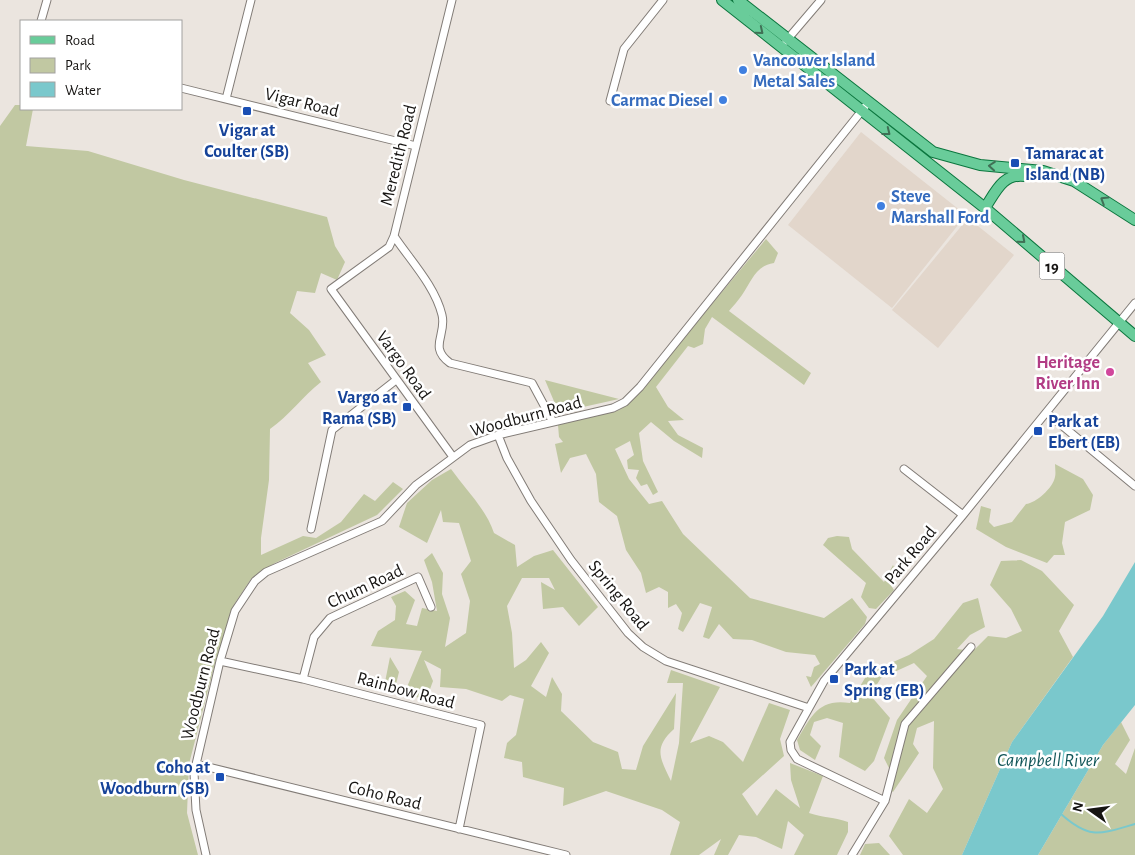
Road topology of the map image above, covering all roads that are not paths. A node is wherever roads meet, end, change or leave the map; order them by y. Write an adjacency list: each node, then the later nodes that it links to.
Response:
1 (47, 0): 8 (street)
2 (251, 0): 12 (street)
3 (452, 0): 16 (street, Meredith Road)
4 (663, 0): 13 (street)
5 (722, 0): 10 (main road, 19, one-way to 10)
6 (738, 0): 9 (main road)
7 (821, 0): 9 (street)
8 (41, 20)
9 (788, 39): 10 (street); 14 (main road)
10 (781, 47): 15 (main road, 19)
11 (182, 88): 12 (street, Vigar Road)
12 (226, 99): 16 (street, Vigar Road)
13 (610, 101)
14 (868, 103): 15 (street, Woodburn Road); 17 (main road, one-way to 14)
15 (861, 111): 18 (main road, 19, one-way to 18); 27 (street, Woodburn Road)
16 (416, 146): 20 (street, Meredith Road)
17 (1074, 181): 18 (main road); 19 (main road, one-way to 17)
18 (985, 208): 23 (main road, 19, one-way to 23)
19 (1135, 220)
20 (394, 236): 21 (street, Meredith Road); 27 (street)
21 (332, 290): 25 (street, Vargo Road)
22 (1135, 303): 23 (street, Park Road)
23 (1120, 323): 24 (main road, 19); 26 (street, Park Road)
24 (1135, 336)
25 (396, 380): 29 (street, Vargo Road); 33 (street)
26 (1047, 413): 31 (street); 32 (street, Park Road)
27 (553, 422): 28 (street, Woodburn Road)
28 (498, 435): 29 (street, Woodburn Road); 38 (street, Spring Road)
29 (453, 457): 36 (street, Woodburn Road)
30 (904, 469): 32 (street)
31 (1135, 486)
32 (962, 516): 38 (street, Park Road)
33 (311, 529)
34 (431, 607): 37 (street, Chum Road)
35 (971, 647): 40 (street)
36 (220, 661): 37 (street, Rainbow Road); 39 (street, Woodburn Road)
37 (303, 679): 41 (street, Rainbow Road)
38 (808, 708): 40 (street, Park Road)
39 (196, 764): 41 (street, Coho Road); 42 (street, Woodburn Road)
40 (885, 802): 44 (street)
41 (459, 829): 43 (street, Coho Road)
42 (206, 855)
43 (566, 855)
44 (852, 855)

